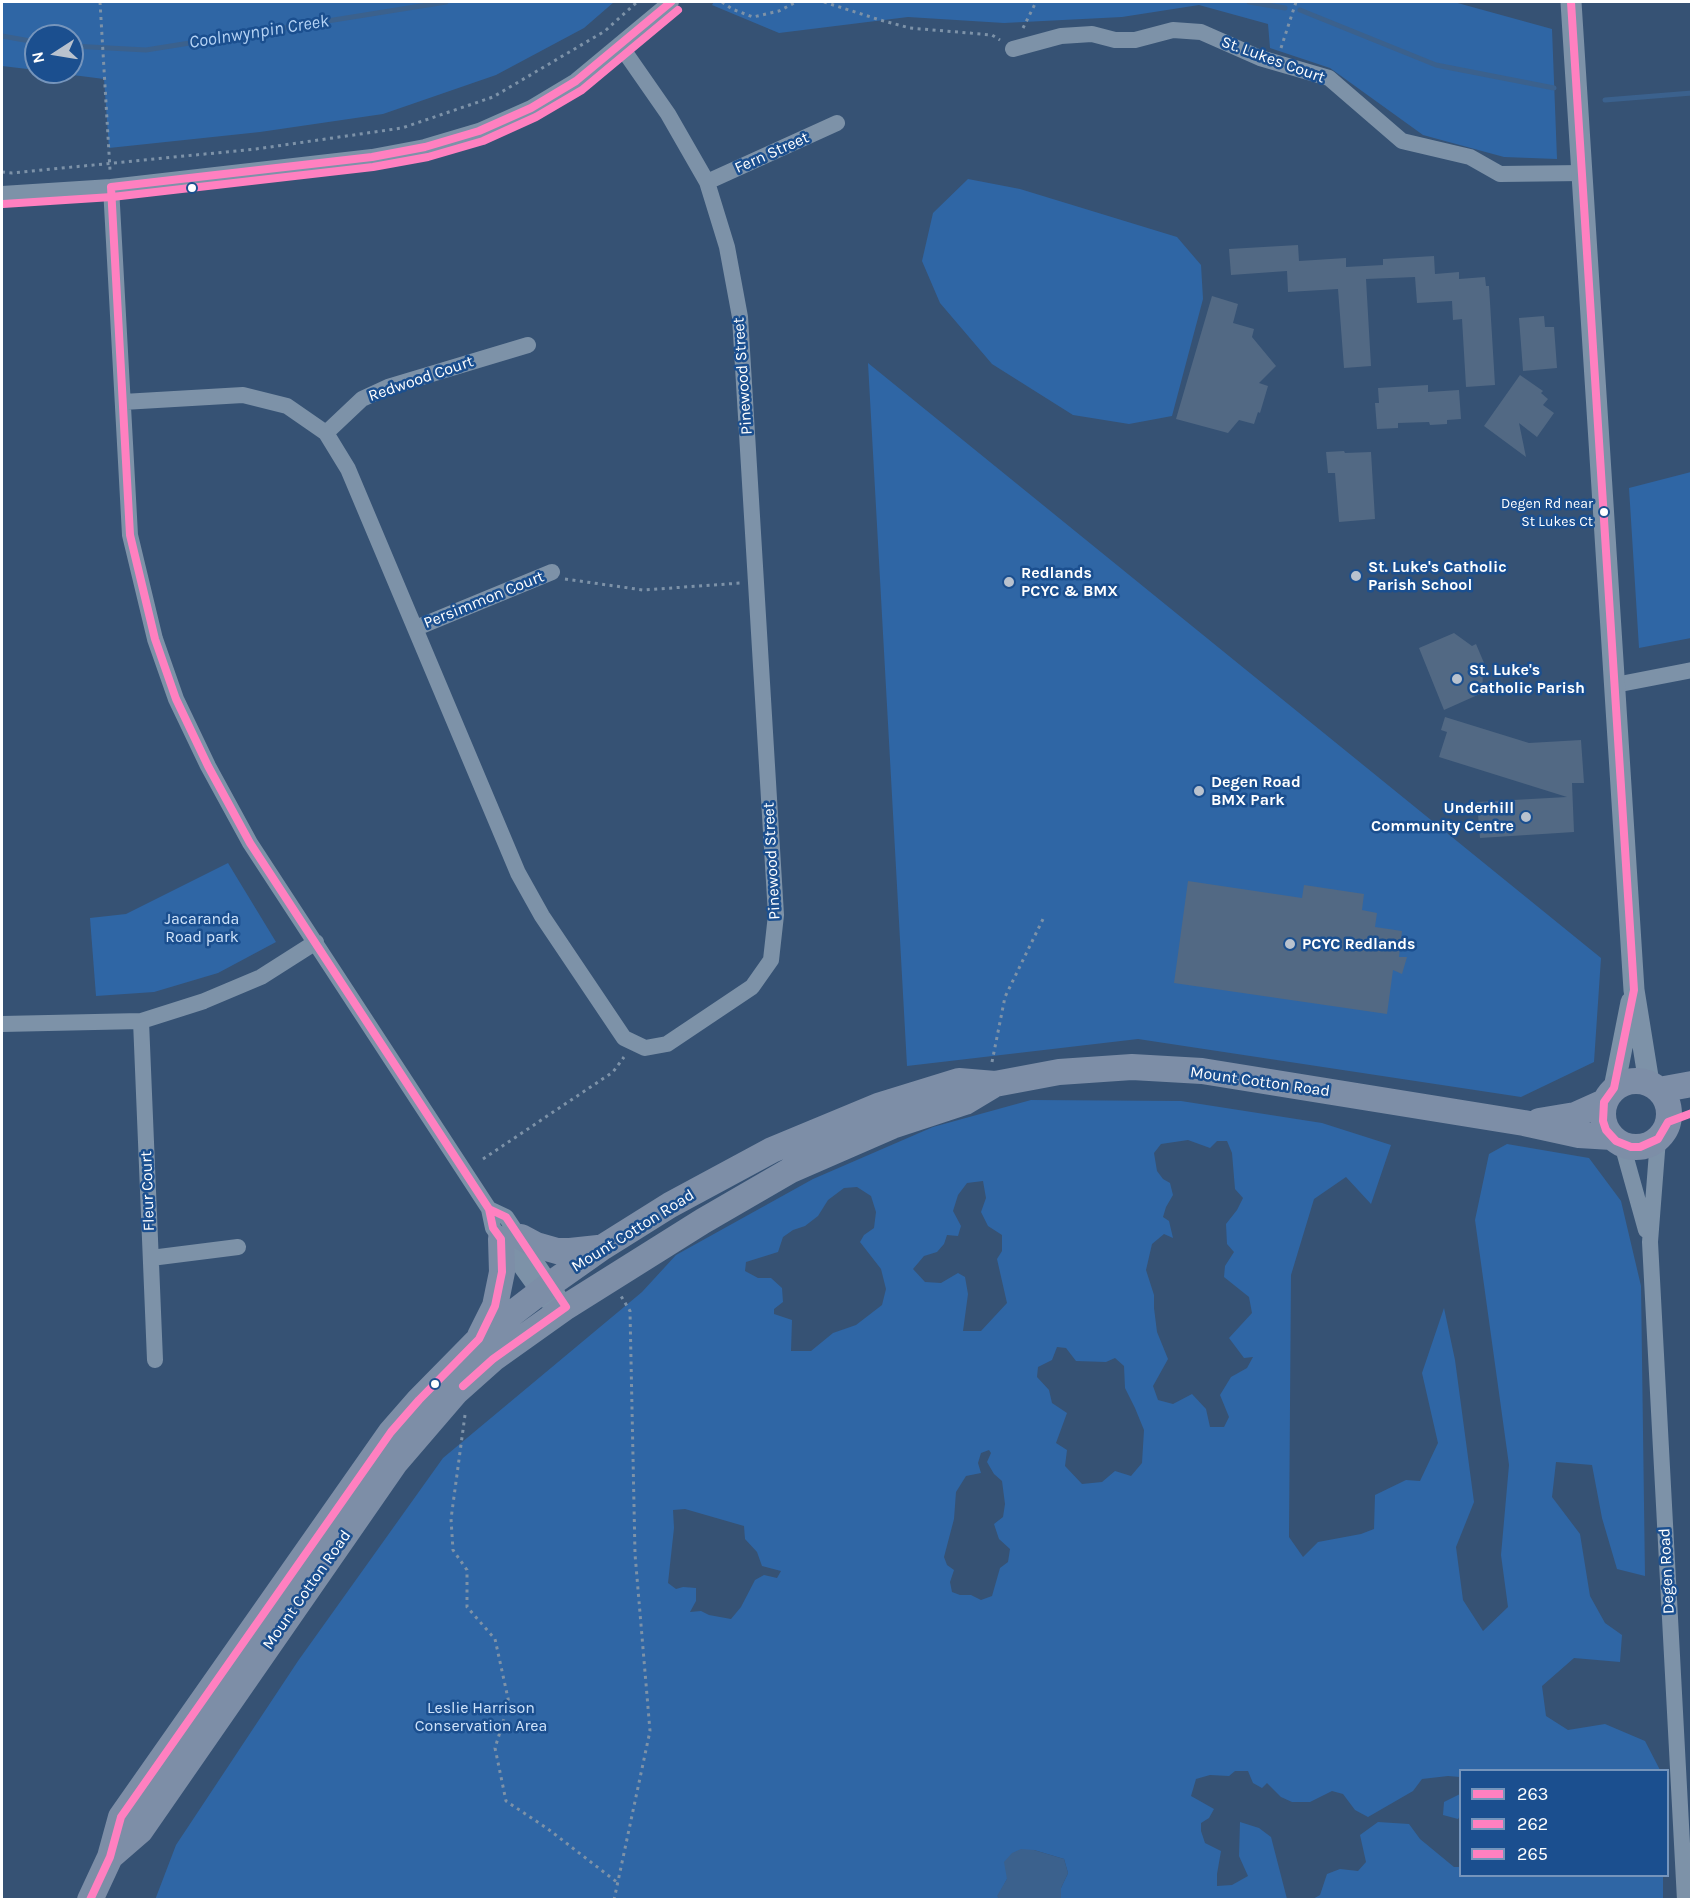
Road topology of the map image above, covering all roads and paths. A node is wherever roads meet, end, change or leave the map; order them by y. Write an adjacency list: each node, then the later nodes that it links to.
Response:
1 (100, 2): 14 (path)
2 (637, 2): 14 (path)
3 (670, 2): 10 (street)
4 (723, 2): 5 (path)
5 (796, 2)
6 (824, 2): 11 (path)
7 (1036, 2): 11 (path)
8 (1296, 2): 12 (path)
9 (1571, 2): 16 (street)
10 (620, 45): 17 (street, Pinewood Street); 18 (street)
11 (1013, 49): 12 (street, St. Lukes Court)
12 (1276, 63): 16 (street, St. Lukes Court)
13 (837, 123): 17 (street, Fern Street)
14 (110, 163): 15 (path); 18 (path)
15 (2, 172)
16 (1582, 173): 27 (street)
17 (707, 182): 24 (street, Pinewood Street)
18 (111, 187): 19 (street); 21 (street)
19 (2, 195)
20 (528, 345): 22 (street, Redwood Court)
21 (123, 402): 22 (street); 29 (street)
22 (326, 433): 25 (street)
23 (552, 572): 24 (path); 25 (street, Persimmon Court)
24 (757, 588): 33 (street, Pinewood Street)
25 (416, 628): 33 (street)
26 (1692, 670): 27 (street)
27 (1615, 685): 30 (street)
28 (1043, 919): 34 (path)
29 (316, 942): 31 (street); 42 (street)
30 (1634, 990): 36 (street); 37 (street)
31 (141, 1021): 32 (street); 46 (street, Fleur Court)
32 (2, 1024)
33 (634, 1043): 41 (path)
34 (995, 1084): 38 (main road, Mount Cotton Road); 45 (main road, Mount Cotton Road); 47 (main road, Mount Cotton Road)
35 (1692, 1084): 36 (main road)
36 (1654, 1086): 37 (main road); 39 (main road)
37 (1609, 1095): 38 (main road, Mount Cotton Road); 40 (main road)
38 (1524, 1123): 40 (main road, Mount Cotton Road)
39 (1672, 1125): 40 (main road); 43 (street, Degen Road)
40 (1617, 1141): 43 (street, Degen Road)
41 (483, 1159)
42 (511, 1238): 45 (main road); 48 (street); 50 (main road)
43 (1650, 1242): 57 (street, Degen Road)
44 (238, 1247): 46 (street)
45 (603, 1247): 48 (main road, Mount Cotton Road)
46 (151, 1258): 51 (street, Fleur Court)
47 (610, 1279): 49 (main road, Mount Cotton Road); 54 (path)
48 (546, 1287): 49 (street); 50 (main road, Mount Cotton Road)
49 (560, 1310): 52 (main road, Mount Cotton Road)
50 (479, 1340): 53 (main road, Mount Cotton Road)
51 (155, 1360)
52 (456, 1392): 53 (main road, Mount Cotton Road); 54 (path)
53 (110, 1857): 55 (main road, Mount Cotton Road)
54 (618, 1883): 56 (path)
55 (90, 1899)
56 (614, 1899)
57 (1685, 1899)

